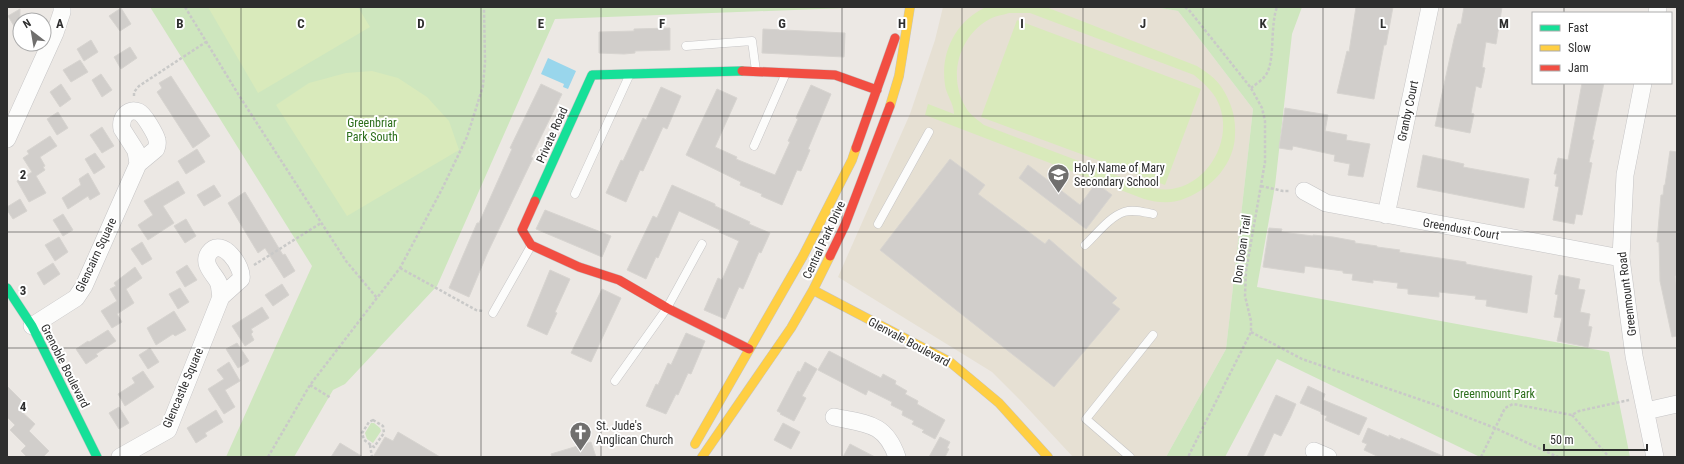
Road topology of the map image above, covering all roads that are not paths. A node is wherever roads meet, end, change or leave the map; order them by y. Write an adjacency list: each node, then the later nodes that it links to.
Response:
1 (62, 7): 12 (street)
2 (906, 7): 10 (street, Central Park Drive)
3 (910, 7): 26 (street, Central Park Drive)
4 (1430, 7): 18 (street, Granby Court)
5 (686, 46): 6 (lane)
6 (756, 71): 7 (street, Private Road); 8 (street, Private Road)
7 (786, 72): 10 (street, Private Road); 13 (lane)
8 (630, 74): 16 (lane); 21 (street, Private Road)
9 (1644, 84): 23 (street, Greenmount Road)
10 (877, 90): 24 (street, Central Park Drive)
11 (929, 132): 19 (lane)
12 (7, 139)
13 (754, 146)
14 (138, 164): 14 (street); 30 (street, Glencairn Square)
15 (1304, 191): 18 (street, Greendust Court)
16 (575, 194)
17 (1153, 214): 22 (lane)
18 (1386, 215): 23 (street, Greendust Court)
19 (878, 224)
20 (702, 244): 28 (lane)
21 (531, 245): 28 (street); 29 (lane)
22 (1085, 245)
23 (1621, 258): 34 (street, Greenmount Road)
24 (791, 278): 26 (street, Glenvale Boulevard); 32 (street, Central Park Drive)
25 (7, 288): 30 (street, Grenoble Boulevard)
26 (814, 290): 40 (street, Central Park Drive); 42 (street, Glenvale Boulevard)
27 (221, 297): 27 (street, Glencastle Square); 39 (street, Glencastle Square)
28 (667, 308): 32 (street); 33 (lane)
29 (493, 313)
30 (32, 326): 38 (street, Grenoble Boulevard)
31 (1153, 336): 43 (lane)
32 (749, 349): 37 (street, Central Park Drive)
33 (616, 381)
34 (1645, 404): 35 (street); 44 (street, Greenmount Road)
35 (1677, 404)
36 (834, 417): 41 (street)
37 (692, 450)
38 (97, 457)
39 (120, 457)
40 (702, 457)
41 (897, 457)
42 (1048, 457)
43 (1130, 457)
44 (1655, 457)

